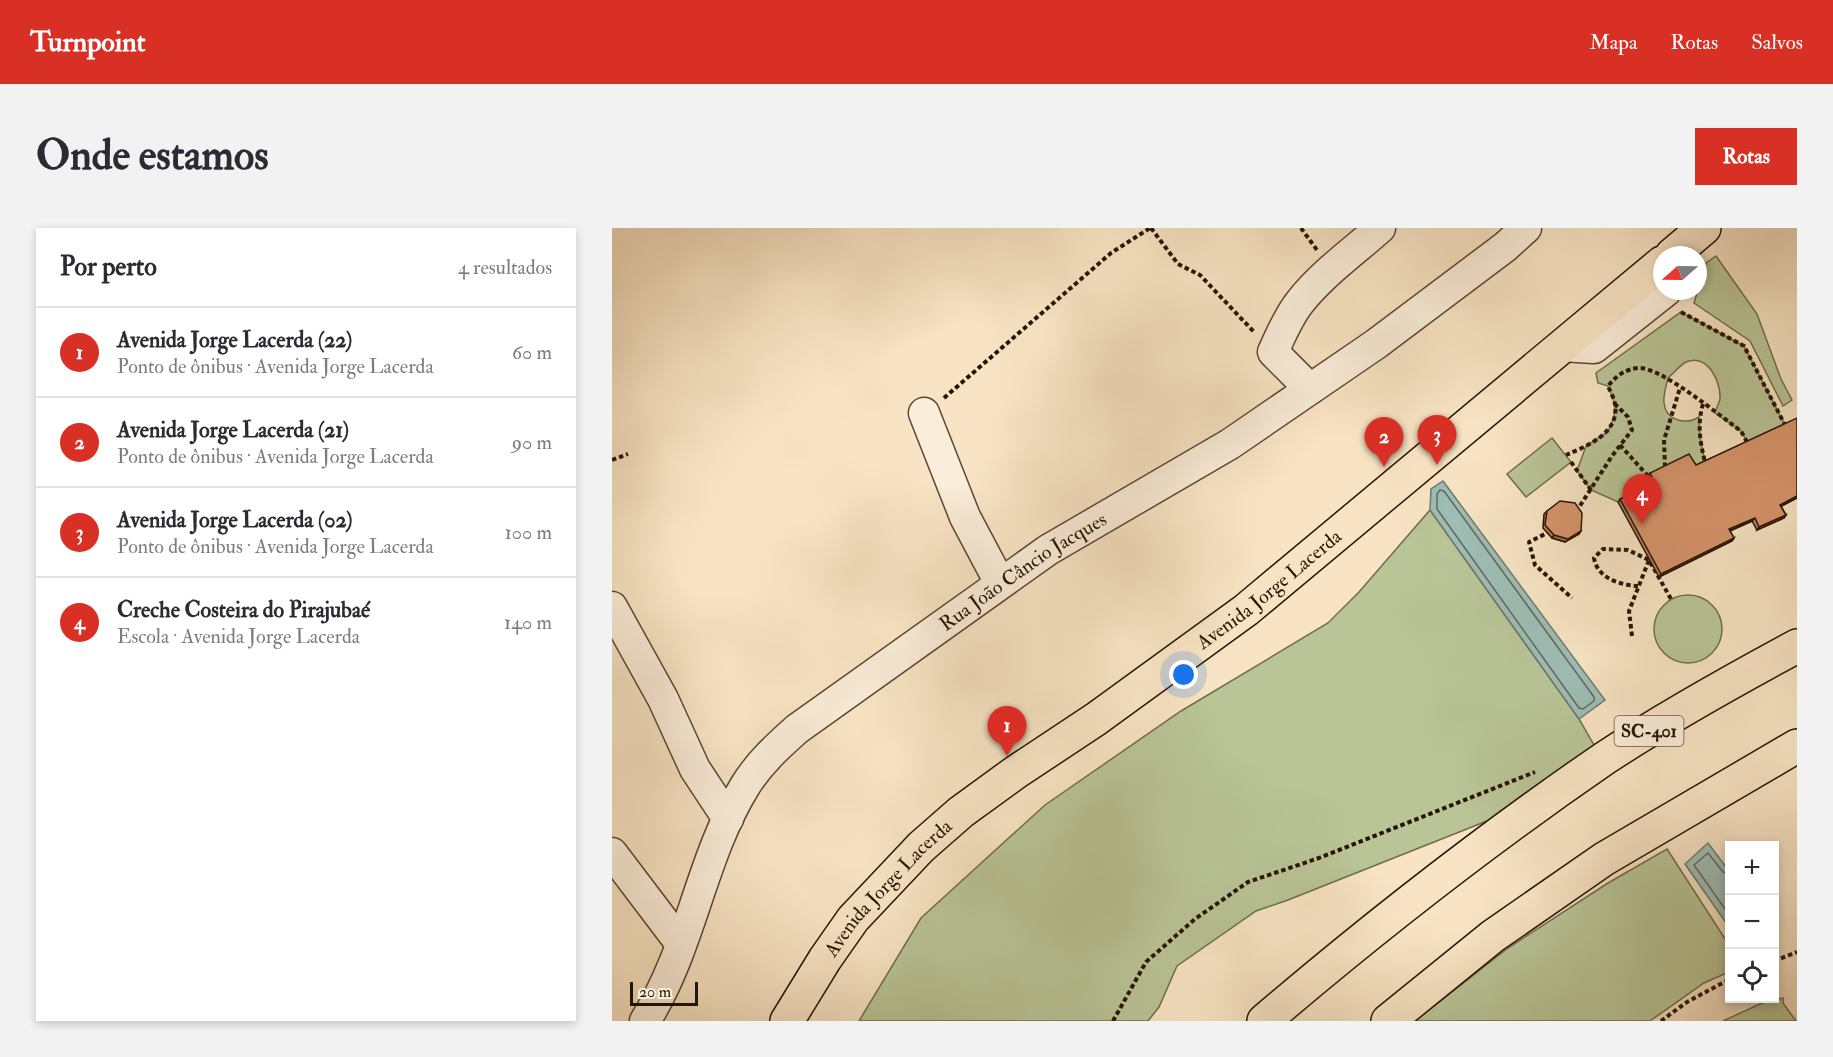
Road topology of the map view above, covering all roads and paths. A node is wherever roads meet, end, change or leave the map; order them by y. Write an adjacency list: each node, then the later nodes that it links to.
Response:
1 (1150, 228): 9 (path); 14 (path)
2 (1380, 228): 9 (street)
3 (1527, 228): 11 (street, Rua João Câncio Jacques)
4 (1704, 228): 5 (main road, Avenida Jorge Lacerda)
5 (1683, 246)
6 (1653, 271): 8 (main road, Avenida Jorge Lacerda)
7 (1674, 301): 8 (street); 15 (path)
8 (1561, 346): 45 (main road, Avenida Jorge Lacerda)
9 (1273, 352): 11 (street)
10 (1680, 388): 12 (path); 13 (path); 23 (path)
11 (1310, 389): 29 (street, Rua João Câncio Jacques)
12 (1615, 404): 17 (path); 19 (path)
13 (1703, 404): 16 (path); 22 (path)
14 (924, 413): 29 (street)
15 (1785, 425)
16 (1748, 442)
17 (1620, 445): 24 (path); 25 (path)
18 (628, 454): 20 (path)
19 (1566, 455)
20 (612, 460)
21 (1571, 462): 25 (path)
22 (1705, 462)
23 (1665, 467)
24 (1648, 476)
25 (1591, 490): 26 (path)
26 (1570, 517)
27 (1555, 528): 31 (path)
28 (1649, 560): 30 (path); 30 (path); 32 (path)
29 (1000, 582): 38 (street, Rua João Câncio Jacques)
30 (1638, 586): 34 (path)
31 (1572, 598)
32 (1671, 599)
33 (612, 607): 38 (street)
34 (1632, 636)
35 (1797, 646): 47 (main road, SC-401)
36 (1797, 746): 48 (main road)
37 (1544, 768): 46 (path)
38 (728, 819): 40 (street, Rua João Câncio Jacques)
39 (612, 853): 40 (street)
40 (681, 944): 44 (street, Rua João Câncio Jacques)
41 (1797, 952): 42 (path)
42 (1779, 959)
43 (1725, 982): 49 (path)
44 (645, 1021)
45 (787, 1021)
46 (1113, 1021)
47 (1264, 1021)
48 (1388, 1021)
49 (1661, 1021)

